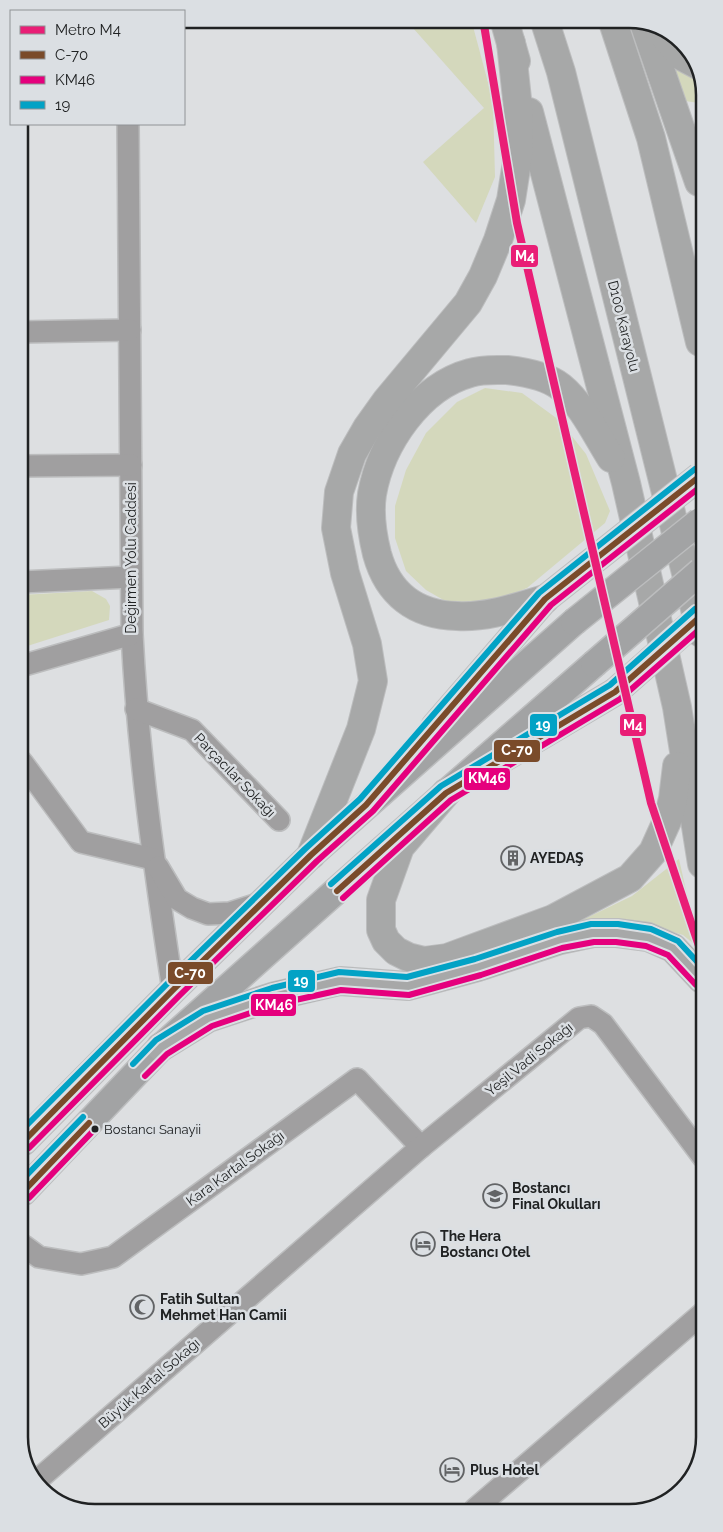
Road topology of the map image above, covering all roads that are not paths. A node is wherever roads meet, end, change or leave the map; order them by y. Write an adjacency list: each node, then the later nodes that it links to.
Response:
1 (541, 28): 8 (highway)
2 (547, 28): 8 (highway, D100 Karayolu)
3 (615, 28): 11 (highway)
4 (507, 31): 17 (highway); 34 (highway)
5 (647, 31): 10 (highway)
6 (667, 40): 7 (highway)
7 (686, 59)
8 (561, 72): 23 (highway, D100 Karayolu)
9 (128, 125): 12 (street, Değirmen Yolu Caddesi)
10 (696, 173)
11 (696, 325)
12 (130, 330): 13 (street); 14 (street, Değirmen Yolu Caddesi)
13 (28, 332)
14 (131, 465): 15 (street); 20 (street, Değirmen Yolu Caddesi)
15 (28, 466)
16 (696, 479): 22 (main road, bridge)
17 (626, 483): 22 (highway); 28 (highway)
18 (696, 525): 31 (main road, bridge)
19 (696, 575): 30 (main road, bridge)
20 (131, 577): 21 (street); 25 (street, Değirmen Yolu Caddesi)
21 (28, 582)
22 (546, 599): 31 (main road)
23 (696, 613)
24 (696, 620): 30 (main road, bridge)
25 (132, 634): 26 (street); 27 (street, Değirmen Yolu Caddesi)
26 (28, 664)
27 (136, 709): 32 (street, Parçacılar Sokağı); 35 (street, Değirmen Yolu Caddesi)
28 (679, 727): 30 (highway); 33 (highway)
29 (28, 770): 35 (street)
30 (446, 793): 39 (main road)
31 (366, 805): 34 (main road)
32 (279, 820)
33 (696, 828)
34 (312, 855): 36 (main road)
35 (153, 859): 36 (street); 38 (street, Değirmen Yolu Caddesi)
36 (261, 903): 38 (main road)
37 (696, 973): 39 (highway)
38 (173, 990): 40 (main road)
39 (161, 1047): 43 (main road)
40 (28, 1137)
41 (422, 1147): 42 (street, Yeşil Vadi Sokağı); 44 (street, Kara Kartal Sokağı); 46 (street, Büyük Kartal Sokağı)
42 (696, 1148)
43 (28, 1187)
44 (28, 1249)
45 (696, 1319): 47 (street)
46 (40, 1477)
47 (481, 1504)

